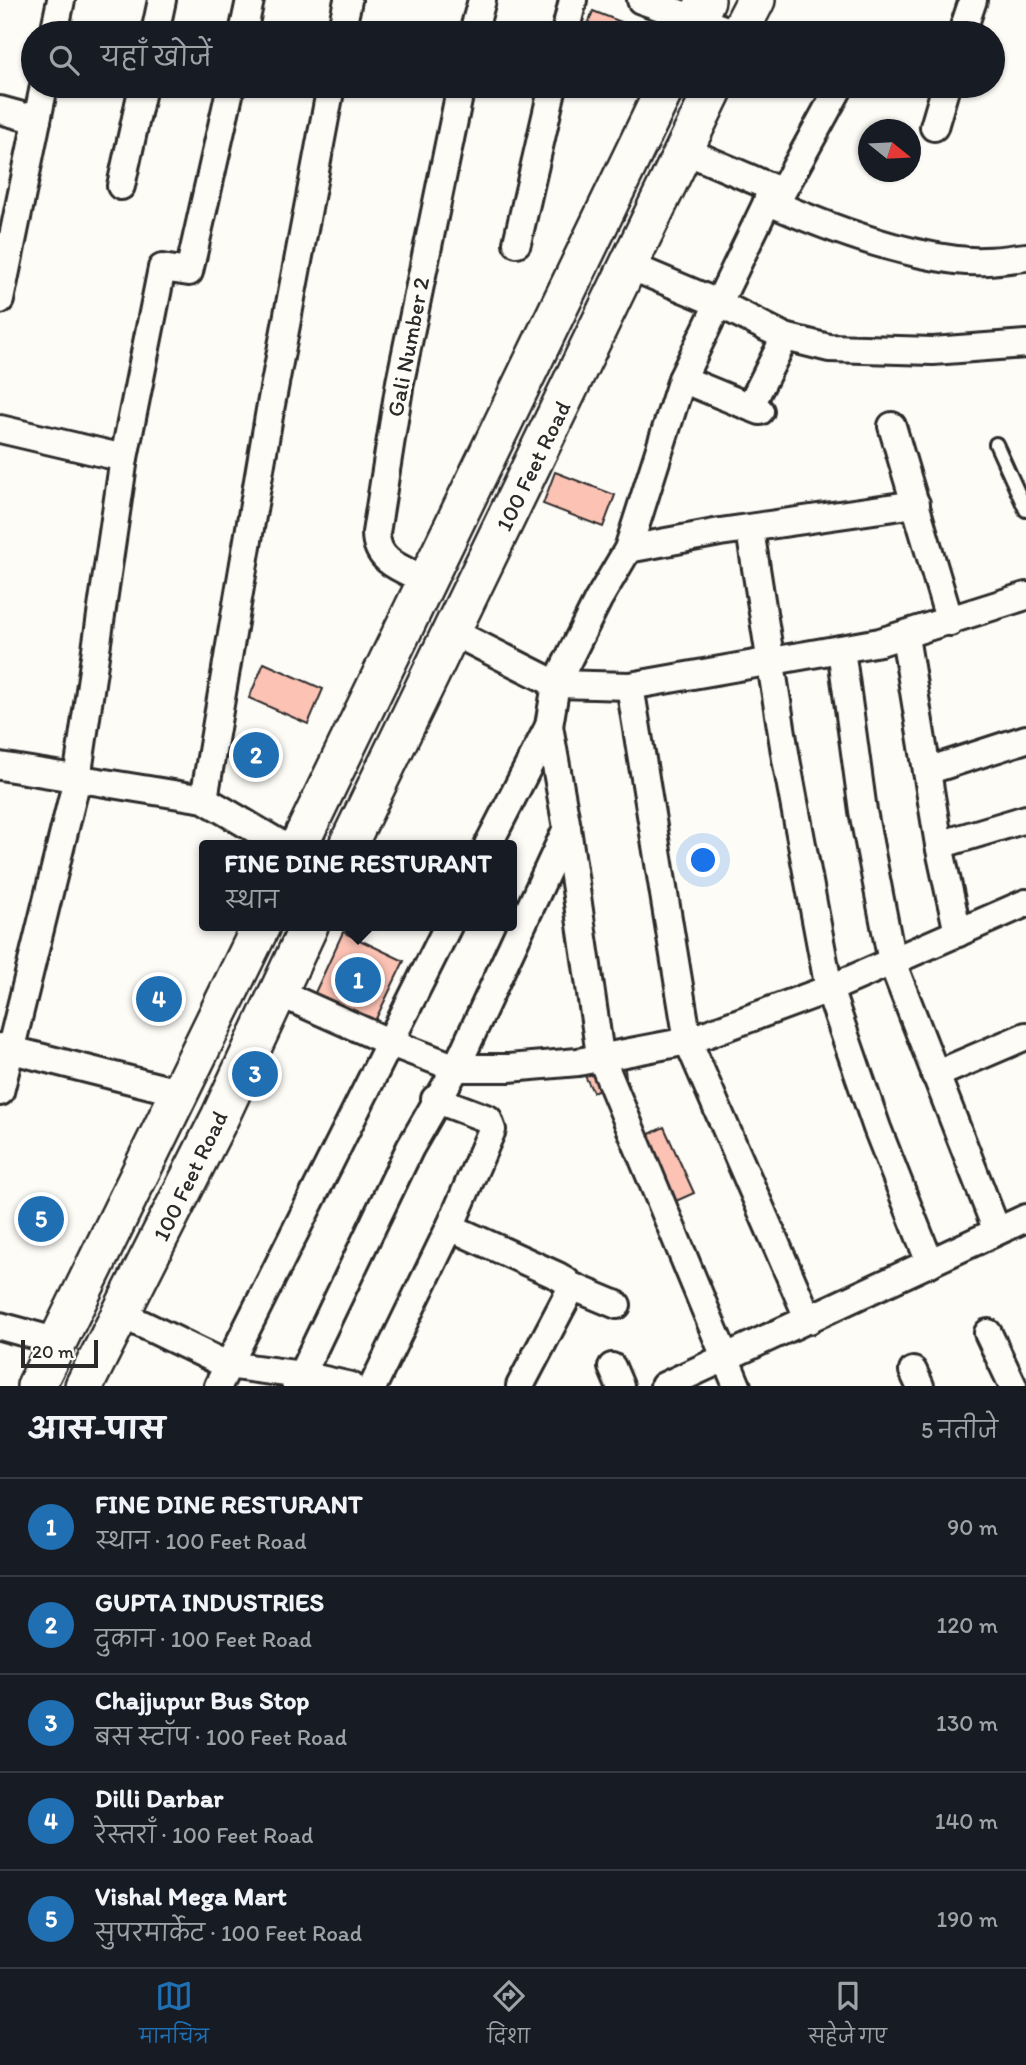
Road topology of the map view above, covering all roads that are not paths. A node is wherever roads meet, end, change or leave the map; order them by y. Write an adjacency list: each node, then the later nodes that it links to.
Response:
1 (61, 0): 11 (street)
2 (162, 0): 12 (street)
3 (250, 0): 13 (street)
4 (348, 0): 14 (street)
5 (482, 0): 15 (street)
6 (573, 0): 16 (street)
7 (641, 0): 10 (street)
8 (756, 0): 17 (main road)
9 (973, 0): 18 (street)
10 (698, 18)
11 (57, 21)
12 (158, 21)
13 (246, 21)
14 (344, 21)
15 (476, 21)
16 (568, 21)
17 (744, 21)
18 (966, 21)
19 (42, 98): 30 (street)
20 (140, 98): 33 (street)
21 (228, 98): 46 (street)
22 (329, 98): 65 (street)
23 (459, 98): 51 (street, Gali Number 2)
24 (550, 98): 35 (street)
25 (660, 98): 51 (main road, 100 Feet Road)
26 (710, 98): 32 (main road, 100 Feet Road)
27 (833, 98): 34 (street)
28 (942, 98): 31 (street)
29 (0, 110): 30 (street)
30 (37, 120): 38 (street)
31 (934, 127)
32 (686, 151): 34 (street); 37 (main road, 100 Feet Road)
33 (121, 186)
34 (771, 195): 36 (street); 39 (street)
35 (517, 243)
36 (1026, 257)
37 (630, 266): 39 (street); 54 (main road, 100 Feet Road)
38 (0, 300)
39 (720, 303): 40 (street); 42 (street)
40 (785, 338): 41 (street); 42 (street)
41 (1026, 344)
42 (682, 379): 50 (street)
43 (892, 426): 47 (street)
44 (0, 429): 46 (street)
45 (996, 444): 48 (lane)
46 (124, 458): 64 (street)
47 (916, 504): 49 (street); 53 (street)
48 (1026, 510)
49 (750, 530): 50 (street); 57 (street)
50 (628, 549): 58 (street)
51 (419, 596): 54 (main road); 69 (main road, 100 Feet Road)
52 (1026, 596): 53 (street)
53 (950, 622): 55 (street)
54 (453, 632): 58 (street); 70 (main road, 100 Feet Road)
55 (905, 636): 56 (street); 63 (street)
56 (841, 649): 57 (street); 78 (street)
57 (770, 661): 59 (street); 79 (street)
58 (556, 684): 59 (street); 60 (street)
59 (630, 686): 82 (street)
60 (549, 726): 67 (street); 71 (street)
61 (1026, 739): 63 (street)
62 (0, 766): 64 (street)
63 (926, 771): 72 (street)
64 (77, 779): 65 (street); 84 (street)
65 (204, 799): 68 (street)
66 (1026, 819): 72 (street)
67 (567, 828): 85 (street); 86 (street)
68 (274, 840)
69 (301, 840)
70 (350, 840)
71 (491, 840)
72 (939, 845): 77 (street)
73 (1026, 903): 77 (street)
74 (259, 931): 101 (main road, 100 Feet Road)
75 (307, 931): 80 (main road, 100 Feet Road)
76 (446, 931): 83 (street)
77 (958, 933): 78 (street)
78 (892, 962): 79 (street); 87 (street)
79 (829, 989): 82 (street); 94 (street)
80 (277, 992): 83 (street); 97 (main road, 100 Feet Road)
81 (1026, 1036): 87 (street)
82 (688, 1041): 85 (street); 98 (street)
83 (391, 1043): 86 (street); 103 (street)
84 (5, 1048): 88 (street); 89 (street)
85 (600, 1055): 86 (street); 102 (street)
86 (456, 1068): 90 (street)
87 (935, 1075): 93 (street)
88 (162, 1088)
89 (0, 1092)
90 (435, 1100): 92 (street); 104 (street)
91 (1026, 1218): 93 (street)
92 (450, 1227): 95 (street); 108 (street)
93 (997, 1231): 94 (street)
94 (930, 1263): 98 (street)
95 (569, 1285): 96 (street); 109 (street)
96 (617, 1305)
97 (121, 1314): 103 (street); 106 (main road, 100 Feet Road)
98 (809, 1320): 102 (street)
99 (0, 1326): 101 (street)
100 (988, 1333): 112 (street)
101 (59, 1342): 105 (main road, 100 Feet Road)
102 (727, 1357): 110 (street); 111 (street)
103 (223, 1376): 104 (street)
104 (299, 1380): 107 (street)
105 (36, 1386)
106 (85, 1386)
107 (351, 1386)
108 (373, 1386)
109 (520, 1386)
110 (664, 1386)
111 (737, 1386)
112 (1013, 1386)

